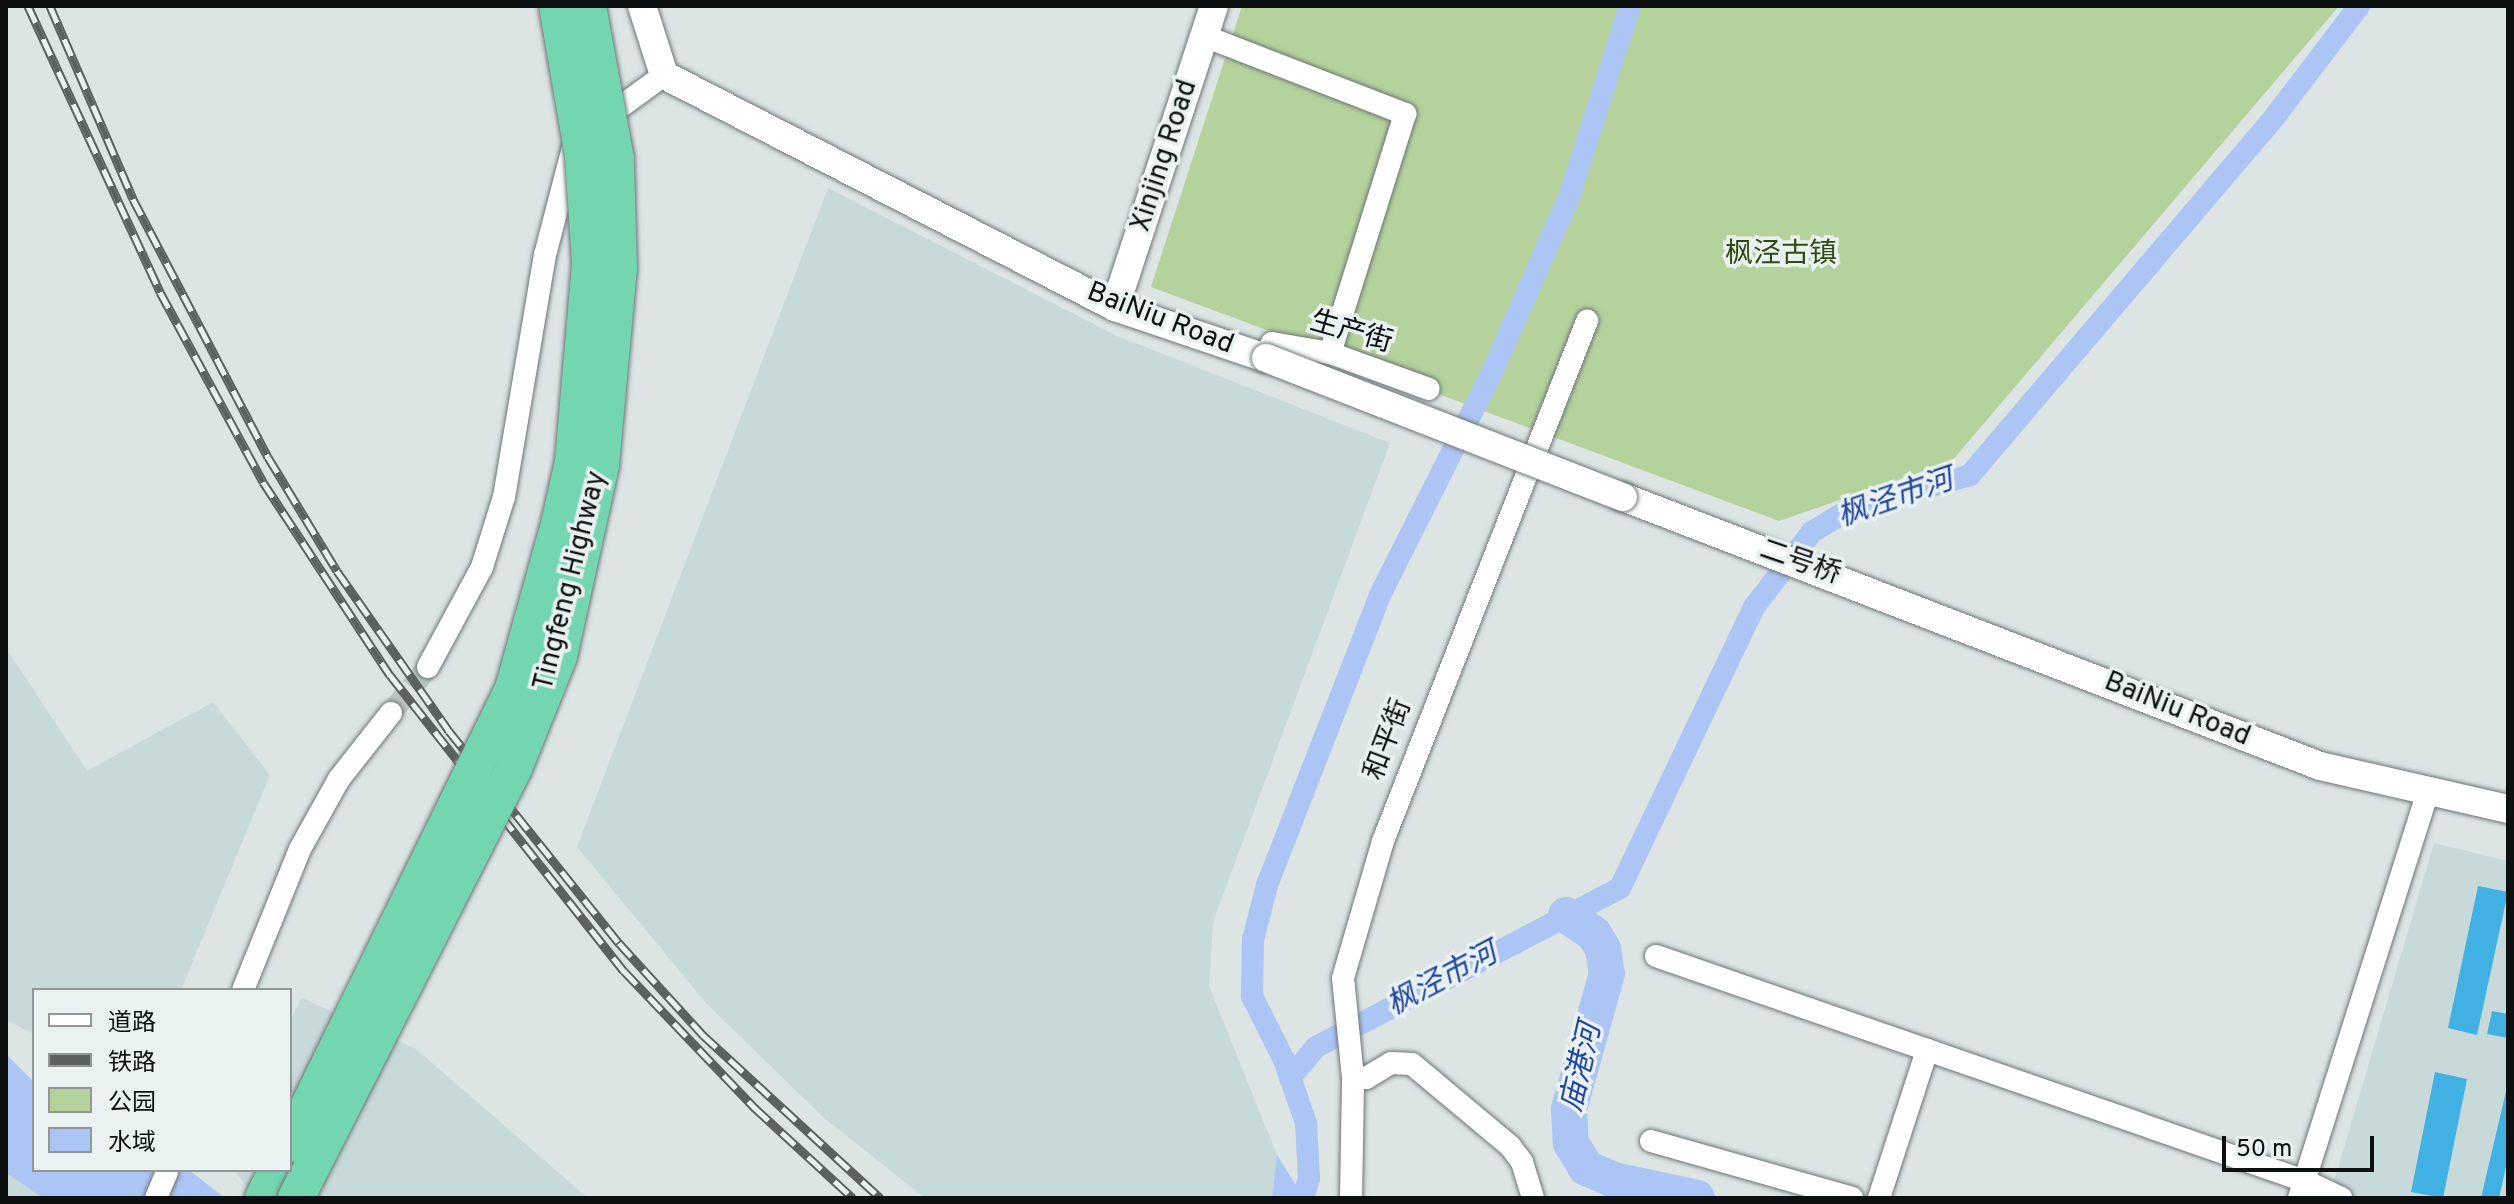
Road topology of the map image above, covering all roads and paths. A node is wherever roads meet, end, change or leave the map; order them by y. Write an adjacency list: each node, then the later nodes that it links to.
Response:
1 (557, 6): 22 (highway, Tingfeng Highway, bridge)
2 (588, 6): 29 (highway, Tingfeng Highway, bridge)
3 (642, 6): 6 (street)
4 (1214, 6): 5 (street, Xinjing Road)
5 (1204, 36): 7 (street, Xinjing Road); 9 (street)
6 (664, 75): 7 (street, BaiNiu Road); 14 (street)
7 (1115, 307): 10 (street, BaiNiu Road)
8 (1587, 321): 21 (street, 和平街)
9 (1330, 353): 10 (street, 生产街); 11 (street, 生产街)
10 (1266, 358): 12 (street, BaiNiu Road, bridge)
11 (1429, 389)
12 (1745, 544): 13 (street, 二号桥)
13 (1856, 583): 16 (street, BaiNiu Road)
14 (428, 667)
15 (391, 713): 19 (street)
16 (2428, 791): 17 (street, BaiNiu Road); 26 (street)
17 (2508, 809)
18 (1656, 956): 20 (street)
19 (244, 988)
20 (1927, 1050): 26 (street); 33 (street)
21 (1352, 1069): 30 (street, 和平街); 31 (street)
22 (292, 1140)
23 (1651, 1141): 32 (street)
24 (167, 1172): 27 (street)
25 (276, 1172): 28 (highway)
26 (2302, 1189): 34 (street)
27 (156, 1198)
28 (263, 1198)
29 (296, 1198)
30 (1351, 1198)
31 (1533, 1198)
32 (1852, 1198)
33 (1879, 1198)
34 (2341, 1198)

